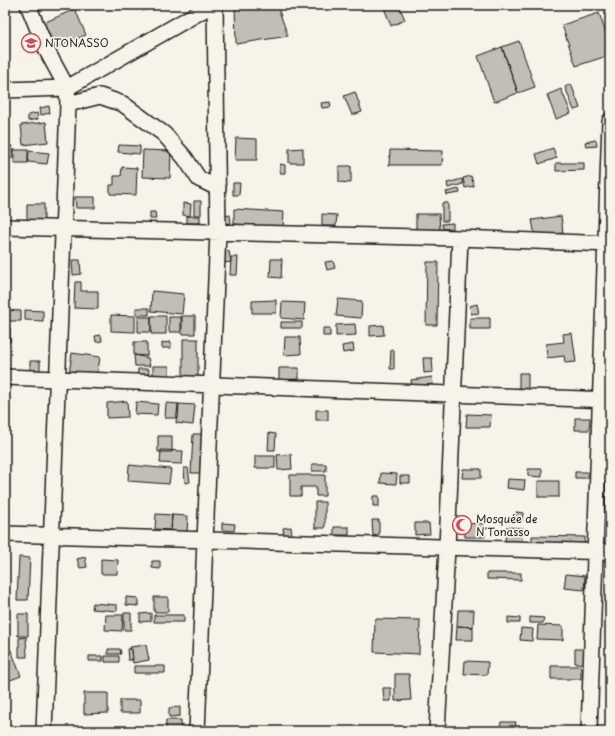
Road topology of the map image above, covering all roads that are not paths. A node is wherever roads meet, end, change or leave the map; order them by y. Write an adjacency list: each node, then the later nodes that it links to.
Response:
1 (28, 5): 4 (street)
2 (212, 5): 4 (street)
3 (215, 5): 8 (street)
4 (67, 88): 5 (street); 6 (street)
5 (5, 90)
6 (68, 104): 8 (street); 10 (street)
7 (610, 121): 13 (street)
8 (218, 188): 11 (street)
9 (5, 227): 10 (street)
10 (63, 229): 11 (street); 15 (street)
11 (218, 232): 12 (street); 16 (street)
12 (460, 238): 13 (street); 17 (street)
13 (608, 244): 18 (street)
14 (5, 377): 15 (street)
15 (57, 379): 16 (street); 20 (street)
16 (211, 385): 17 (street); 21 (street)
17 (453, 394): 18 (street); 22 (street)
18 (605, 399): 23 (street)
19 (5, 534): 20 (street)
20 (51, 536): 21 (street); 24 (street)
21 (205, 540): 22 (street); 25 (street)
22 (447, 548): 23 (street); 26 (street)
23 (603, 552): 27 (street)
24 (44, 731)
25 (197, 731)
26 (437, 731)
27 (589, 731)

